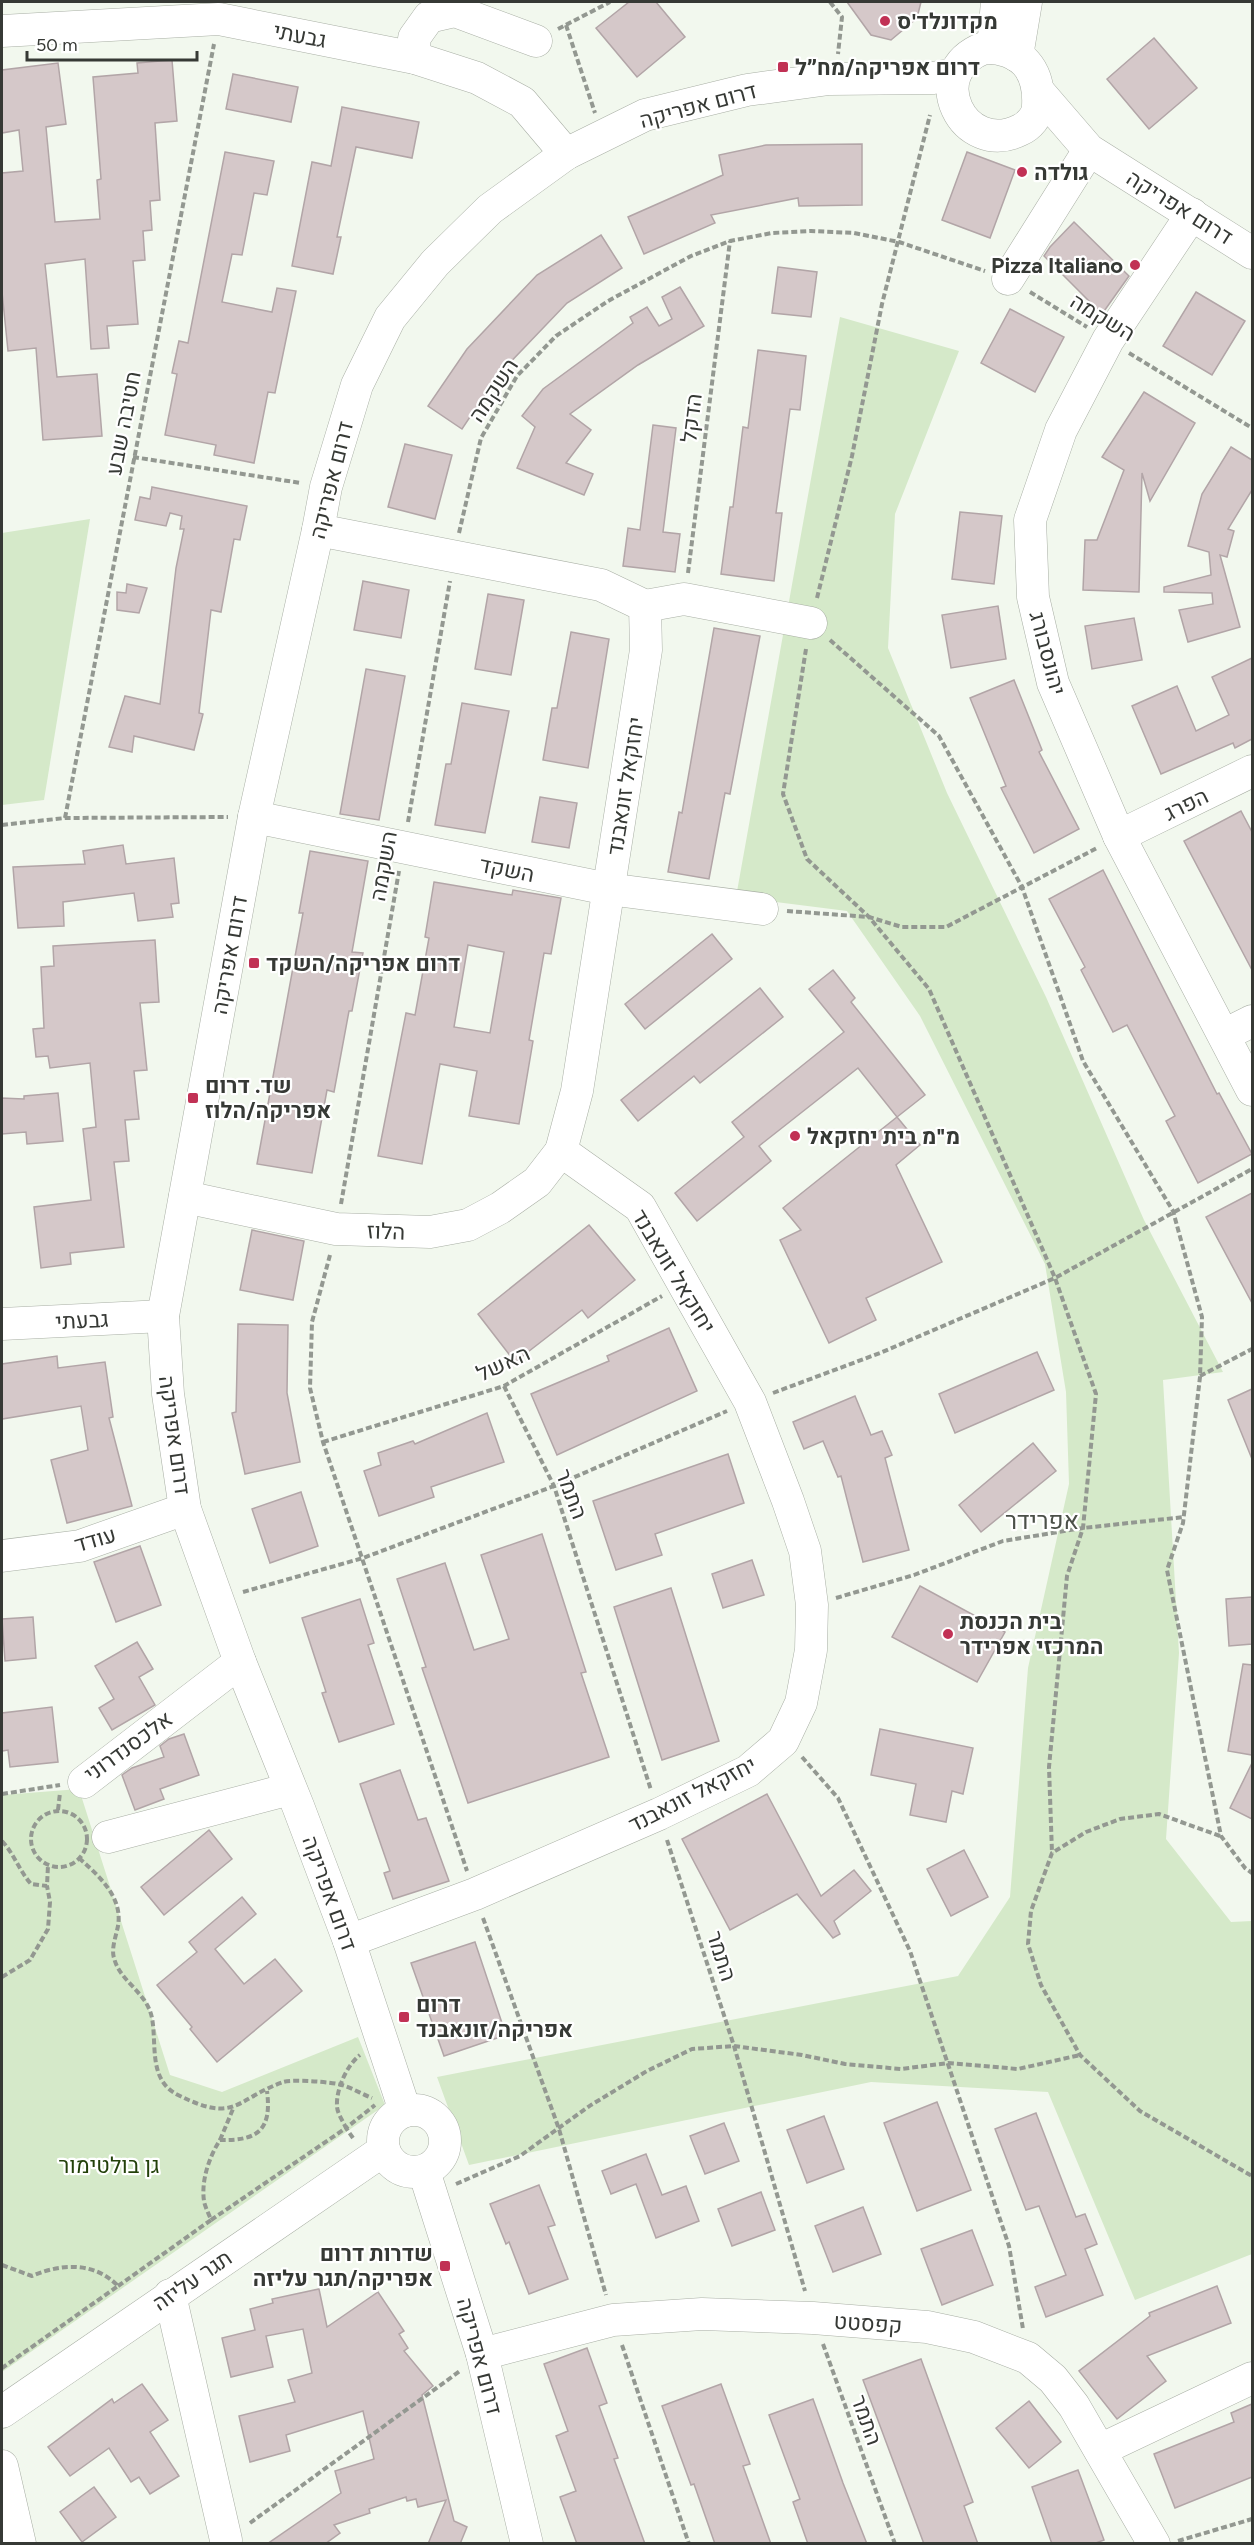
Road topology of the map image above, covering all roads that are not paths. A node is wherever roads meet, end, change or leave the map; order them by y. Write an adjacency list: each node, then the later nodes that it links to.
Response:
1 (998, 2): 5 (street)
2 (1026, 2): 5 (street)
3 (2, 31): 6 (street, גבעתי)
4 (536, 40): 6 (street)
5 (1005, 52): 7 (street); 8 (street)
6 (414, 58): 11 (street, גבעתי)
7 (1039, 92): 9 (street); 10 (street, דרום אפריקה)
8 (947, 95): 9 (street); 11 (street, דרום אפריקה)
9 (1025, 127): 10 (street, דרום אפריקה)
10 (1084, 144): 12 (street, דרום אפריקה); 14 (street)
11 (566, 154): 15 (street, דרום אפריקה)
12 (1191, 214): 13 (street, דרום אפריקה); 20 (street, יהונסבורג)
13 (1252, 253)
14 (1008, 279)
15 (318, 530): 16 (street); 19 (street, דרום אפריקה)
16 (645, 606): 17 (street); 21 (street, יחזקאל זונאבנד)
17 (811, 623)
18 (1252, 771): 20 (street, הפרג)
19 (254, 817): 21 (street, השקד); 27 (street, דרום אפריקה)
20 (1119, 836): 24 (street, יהונסבורג)
21 (608, 889): 22 (street, השקד); 26 (street, יחזקאל זונאבנד)
22 (762, 909)
23 (1252, 1021): 24 (street)
24 (1224, 1035): 25 (street, יהונסבורג)
25 (1252, 1090)
26 (561, 1151): 27 (street, הלוז); 36 (street, יחזקאל זונאבנד)
27 (185, 1197): 28 (street, דרום אפריקה)
28 (163, 1316): 29 (street, גבעתי); 30 (street, דרום אפריקה)
29 (2, 1324)
30 (185, 1509): 31 (street, עודד); 32 (street, דרום אפריקה)
31 (2, 1556)
32 (240, 1662): 33 (street, אלכסנדרוני); 34 (street, דרום אפריקה)
33 (84, 1782)
34 (290, 1790): 35 (street); 36 (street, דרום אפריקה)
35 (108, 1837)
36 (348, 1941): 37 (street, דרום אפריקה)
37 (405, 2111): 38 (street); 39 (street)
38 (370, 2146): 39 (street); 40 (street, תגר עליזה)
39 (428, 2183): 41 (street, דרום אפריקה)
40 (170, 2295): 43 (street, תגר עליזה); 46 (street)
41 (482, 2354): 44 (street, קפסטט); 48 (street, דרום אפריקה)
42 (1252, 2378): 44 (street)
43 (2, 2412)
44 (1100, 2450): 49 (street, קפסטט)
45 (2, 2466): 47 (street)
46 (226, 2540)
47 (20, 2544)
48 (527, 2544)
49 (1154, 2544)

